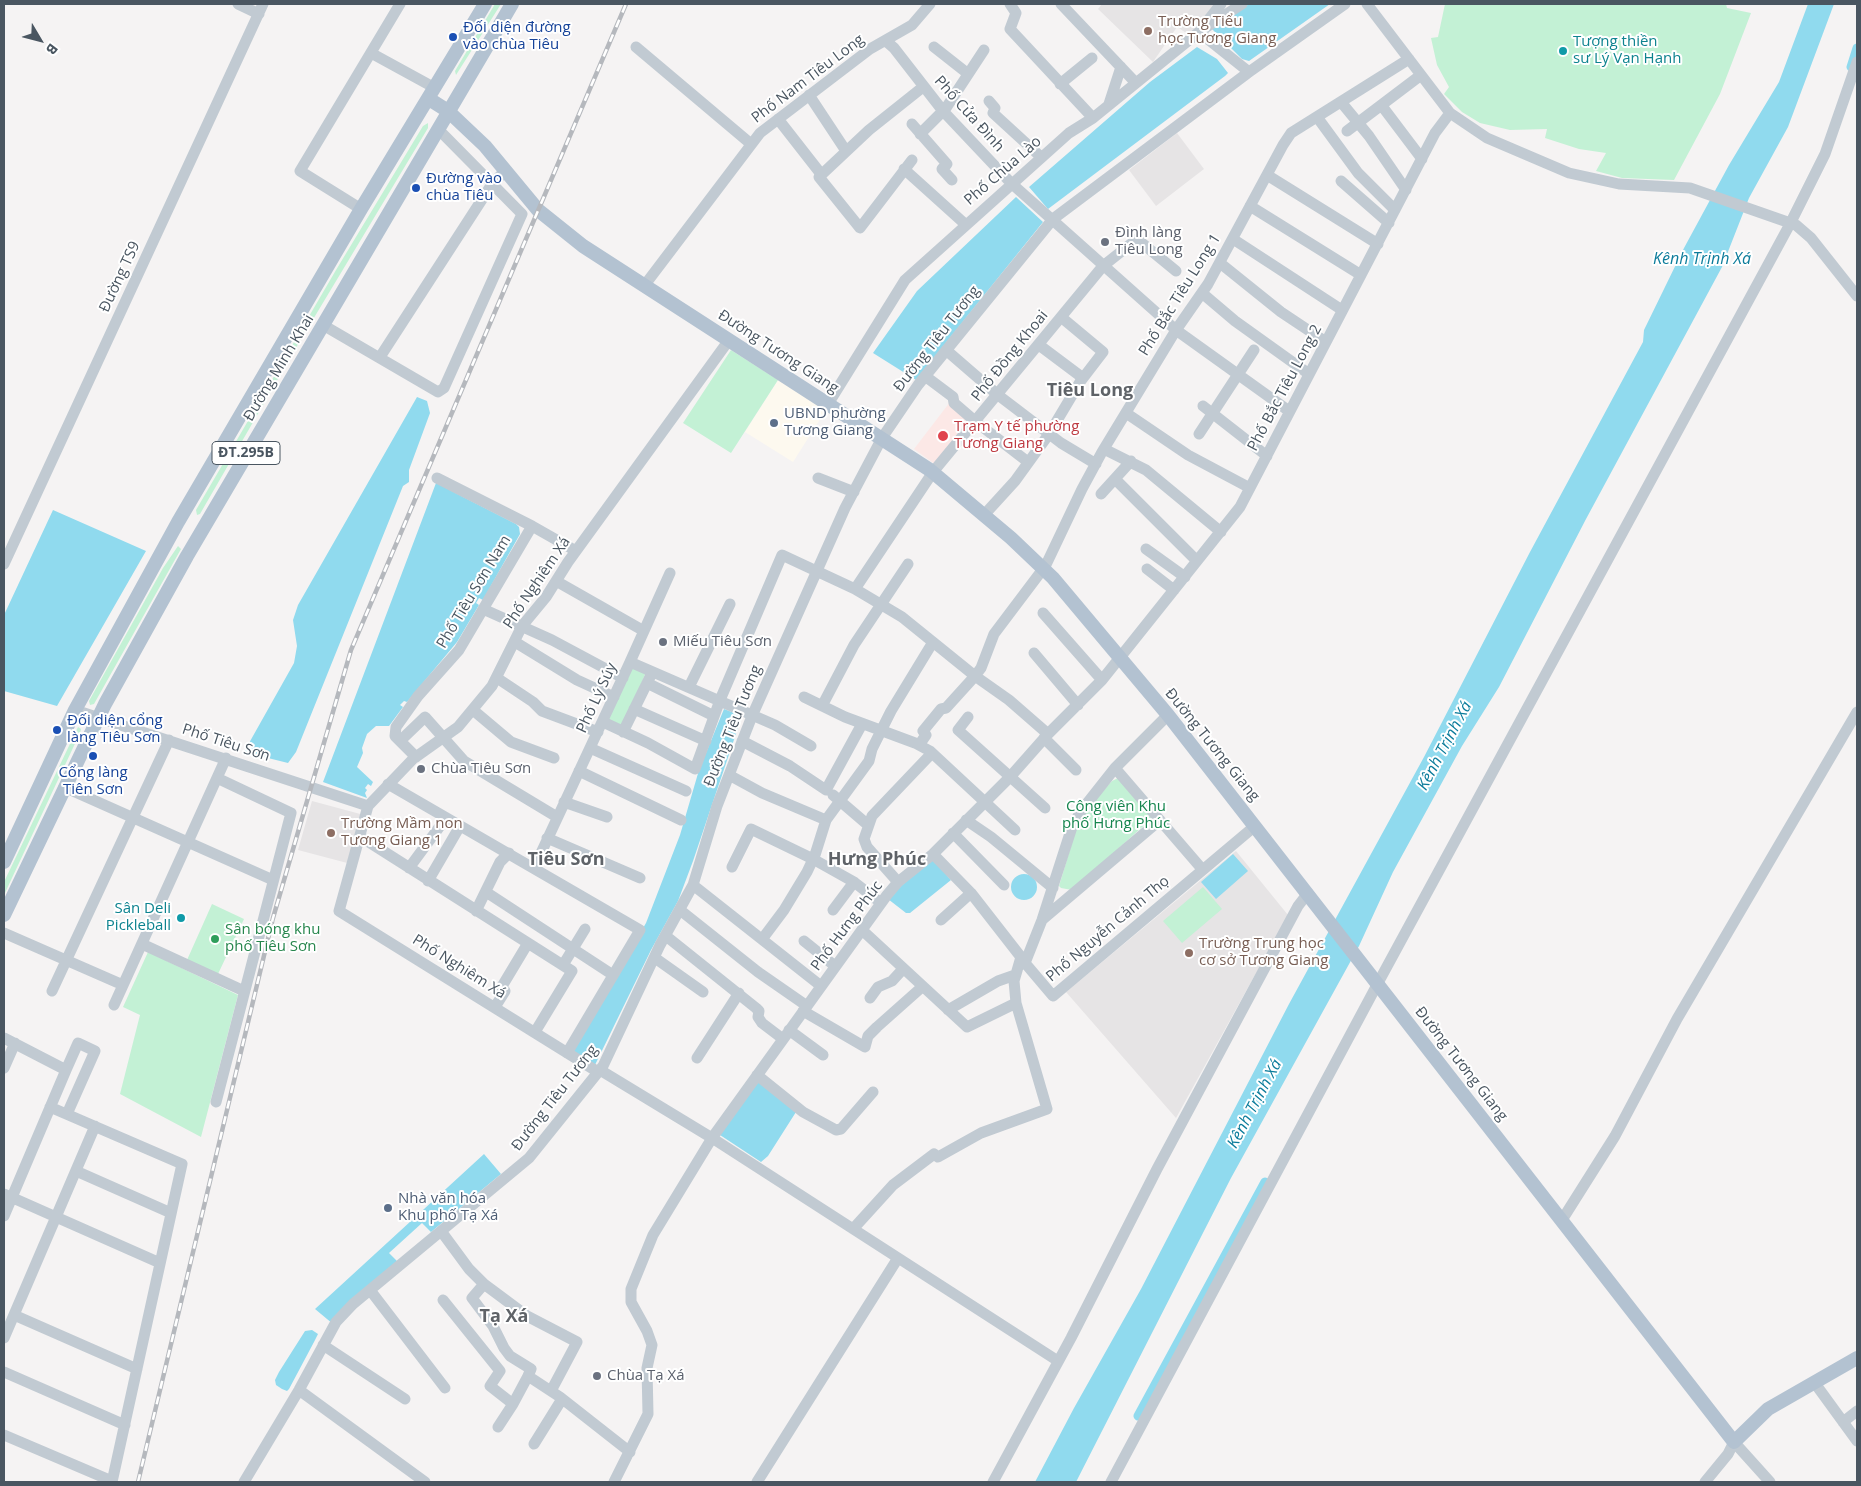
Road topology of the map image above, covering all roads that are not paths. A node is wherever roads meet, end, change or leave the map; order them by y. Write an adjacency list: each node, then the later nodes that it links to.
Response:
1 (238, 4): 13 (street)
2 (400, 4): 19 (street)
3 (485, 4): 30 (main road, Đường Minh Khai / ĐT.295B)
4 (512, 4): 36 (main road, Đường Minh Khai / ĐT.295B)
5 (930, 4): 15 (street, Phố Nam Tiêu Long)
6 (1025, 4): 12 (street)
7 (1061, 4): 23 (street)
8 (1220, 4): 14 (street)
9 (1242, 4): 14 (street, Phố Chùa Lào)
10 (1345, 4): 24 (street, Đường Tiêu Tương)
11 (1367, 4): 21 (street)
12 (1013, 8): 28 (street)
13 (261, 9): 120 (street, Đường TS9)
14 (1199, 32): 24 (street); 27 (street, Phố Chùa Lào)
15 (886, 41): 29 (street, Phố Cửa Đình); 31 (street, Phố Nam Tiêu Long)
16 (636, 47): 47 (street)
17 (934, 47): 25 (street)
18 (984, 50): 25 (street)
19 (371, 53): 30 (street); 62 (street)
20 (1092, 58): 28 (street)
21 (1409, 59): 26 (street); 33 (street, Phố Bắc Tiêu Long 1)
22 (1857, 62): 67 (street)
23 (1121, 67): 27 (street); 34 (street)
24 (1249, 72): 64 (street, Đường Tiêu Tương)
25 (968, 73): 37 (street)
26 (1422, 75): 35 (street); 38 (street)
27 (1135, 82): 34 (street, Phố Chùa Lào)
28 (1060, 84): 40 (street)
29 (923, 87): 37 (street, Phố Cửa Đình); 48 (street)
30 (432, 94): 36 (main road, Đường Tương Giang); 62 (main road, Đường Minh Khai / ĐT.295B)
31 (809, 95): 41 (street, Phố Nam Tiêu Long); 48 (street)
32 (989, 101): 49 (street)
33 (1341, 102): 39 (street, Phố Bắc Tiêu Long 1); 42 (street)
34 (1109, 104): 40 (street, Phố Chùa Lào)
35 (1382, 106): 42 (street); 50 (street)
36 (448, 111): 44 (main road, Đường Minh Khai / ĐT.295B); 53 (main road, Đường Tương Giang)
37 (943, 111): 46 (street); 58 (street, Phố Cửa Đình)
38 (1450, 112): 50 (street, Phố Bắc Tiêu Long 2); 67 (street)
39 (1317, 117): 55 (street, Phố Bắc Tiêu Long 1); 63 (street)
40 (1093, 118): 49 (street, Phố Chùa Lào)
41 (778, 119): 47 (street, Phố Nam Tiêu Long); 54 (street)
42 (1359, 123): 45 (street); 60 (street)
43 (912, 124): 46 (street)
44 (438, 129): 59 (street); 79 (main road, Đường Minh Khai / ĐT.295B)
45 (1347, 131)
46 (920, 134): 56 (street)
47 (751, 144): 74 (street, Phố Nam Tiêu Long)
48 (846, 151): 54 (street)
49 (1041, 157): 58 (street, Phố Chùa Lào)
50 (1422, 159): 60 (street, Phố Bắc Tiêu Long 2)
51 (912, 160): 52 (street)
52 (904, 169): 54 (street); 66 (street)
53 (505, 171): 59 (street); 74 (main road, Đường Tương Giang)
54 (822, 174)
55 (1267, 175): 61 (street, Phố Bắc Tiêu Long 1); 69 (street)
56 (952, 180)
57 (1341, 181): 65 (street)
58 (1011, 183): 64 (street, Phố Cửa Đình); 66 (street, Phố Chùa Lào)
59 (492, 184): 86 (street); 86 (street)
60 (1406, 190): 63 (street, Phố Bắc Tiêu Long 2)
61 (1250, 206): 68 (street, Phố Bắc Tiêu Long 1); 73 (street)
62 (361, 209): 113 (main road, Đường Minh Khai / ĐT.295B)
63 (1395, 210): 65 (street, Phố Bắc Tiêu Long 2)
64 (1053, 219): 71 (street, Phố Cửa Đình); 84 (street, Đường Tiêu Tương)
65 (1388, 223): 69 (street, Phố Bắc Tiêu Long 2)
66 (965, 224): 92 (street, Phố Chùa Lào)
67 (1790, 224): 76 (street); 253 (street)
68 (1233, 239): 70 (street, Phố Bắc Tiêu Long 1); 77 (street)
69 (1378, 244): 73 (street, Phố Bắc Tiêu Long 2)
70 (1220, 263): 75 (street, Phố Bắc Tiêu Long 1); 82 (street)
71 (1104, 266): 72 (street, Phố Đồng Khoai); 78 (street, Phố Đồng Khoai); 80 (street, Phố Cửa Đình)
72 (1176, 271)
73 (1361, 275): 77 (street, Phố Bắc Tiêu Long 2)
74 (644, 286): 81 (main road, Đường Tương Giang)
75 (1202, 293): 80 (street, Phố Bắc Tiêu Long 1); 87 (street)
76 (1857, 296)
77 (1342, 310): 82 (street, Phố Bắc Tiêu Long 2)
78 (1061, 317): 83 (street, Phố Đồng Khoai); 90 (street)
79 (323, 325): 86 (street); 116 (main road, Đường Minh Khai / ĐT.295B)
80 (1176, 330): 88 (street, Phố Cửa Đình); 95 (street, Phố Bắc Tiêu Long 1)
81 (729, 340): 92 (main road, Đường Tương Giang); 118 (street, Phố Nghiêm Xá)
82 (1326, 342): 87 (street, Phố Bắc Tiêu Long 2)
83 (1039, 345): 90 (street); 91 (street, Phố Đồng Khoai)
84 (946, 350): 89 (street, Đường Tiêu Tương); 91 (street)
85 (1254, 350): 88 (street)
86 (380, 357)
87 (1309, 374): 94 (street, Phố Bắc Tiêu Long 2)
88 (1236, 375): 93 (street); 94 (street, Phố Cửa Đình)
89 (925, 376): 96 (street); 99 (street, Đường Tiêu Tương)
90 (1083, 378): 97 (street)
91 (998, 395): 96 (street, Phố Đồng Khoai); 97 (street)
92 (828, 404): 99 (main road, Đường Tương Giang)
93 (1207, 410): 98 (street); 101 (street)
94 (1290, 411): 101 (street, Phố Bắc Tiêu Long 2)
95 (1126, 413): 100 (street, Phố Bắc Tiêu Long 1); 109 (street)
96 (976, 422): 103 (street); 105 (street, Phố Đồng Khoai)
97 (1049, 434): 103 (street); 104 (street)
98 (1199, 434)
99 (882, 438): 105 (main road, Đường Tương Giang); 110 (street, Đường Tiêu Tương)
100 (1104, 449): 102 (street); 104 (street, Phố Bắc Tiêu Long 1)
101 (1267, 456): 109 (street, Phố Bắc Tiêu Long 2)
102 (1131, 461): 108 (street); 115 (street)
103 (1028, 462): 112 (street)
104 (1096, 464): 122 (street, Phố Bắc Tiêu Long 1)
105 (933, 472): 112 (main road, Đường Tương Giang); 128 (street, Phố Đồng Khoai)
106 (438, 478): 114 (street)
107 (818, 478): 110 (street)
108 (1115, 479): 111 (street); 119 (street)
109 (1250, 488): 115 (street, Phố Bắc Tiêu Long 2)
110 (854, 492): 124 (street, Đường Tiêu Tương)
111 (1101, 494)
112 (984, 516): 122 (main road, Đường Tương Giang)
113 (178, 522): 116 (main road); 154 (main road, Đường Minh Khai / ĐT.295B)
114 (532, 526): 118 (street); 132 (street, Phố Tiêu Sơn Nam)
115 (1221, 532): 119 (street, Phố Bắc Tiêu Long 2)
116 (199, 534): 161 (main road, Đường Minh Khai / ĐT.295B)
117 (1146, 549): 126 (street)
118 (576, 551): 127 (street, Phố Nghiêm Xá)
119 (1197, 561): 126 (street, Phố Bắc Tiêu Long 2)
120 (4, 564)
121 (908, 564): 131 (street)
122 (1043, 569): 139 (main road, Đường Tương Giang); 142 (street, Phố Bắc Tiêu Long 1)
123 (1147, 570): 129 (street)
124 (816, 571): 128 (street); 150 (street); 159 (street, Đường Tiêu Tương)
125 (670, 572): 135 (street)
126 (1185, 577): 129 (street, Phố Bắc Tiêu Long 2)
127 (556, 581): 134 (street, Phố Nghiêm Xá); 135 (street)
128 (855, 589): 131 (street)
129 (1174, 590): 139 (street, Phố Bắc Tiêu Long 2)
130 (730, 604): 147 (street)
131 (880, 604): 137 (street); 151 (street)
132 (483, 609): 134 (street); 169 (street, Phố Tiêu Sơn Nam)
133 (1044, 613): 145 (street)
134 (522, 626): 136 (street, Phố Nghiêm Xá); 144 (street)
135 (644, 632): 140 (street)
136 (515, 642): 143 (street, Phố Nghiêm Xá); 148 (street)
137 (933, 642): 142 (street); 164 (street)
138 (1034, 652): 152 (street)
139 (1120, 660): 145 (street, Phố Hưng Phúc); 157 (main road, Đường Tương Giang)
140 (630, 662): 141 (street, Phố Lý Súy); 144 (street, Phố Lý Súy)
141 (653, 671): 146 (street); 147 (street, Phố Lý Súy)
142 (975, 676): 166 (street); 172 (street, Phố Bắc Tiêu Long 1)
143 (497, 678): 155 (street, Phố Nghiêm Xá); 163 (street)
144 (623, 678): 148 (street, Phố Lý Súy)
145 (1102, 680): 152 (street, Phố Hưng Phúc)
146 (647, 683): 153 (street); 158 (street)
147 (689, 687): 150 (street, Phố Lý Súy)
148 (614, 697): 163 (street, Phố Lý Súy)
149 (804, 697): 151 (street)
150 (720, 700): 158 (street); 159 (street, Phố Lý Súy)
151 (822, 706): 162 (street)
152 (1078, 706): 166 (street, Phố Hưng Phúc)
153 (634, 709): 165 (street); 170 (street)
154 (75, 710): 161 (street, Phố Tiêu Sơn); 213 (main road, Đường Minh Khai / ĐT.295B)
155 (473, 710): 167 (street, Phố Nghiêm Xá); 178 (street)
156 (1857, 712): 289 (street)
157 (1168, 715): 179 (street, Phố Nguyễn Cảnh Thọ); 204 (main road, Đường Tương Giang)
158 (714, 716): 170 (street)
159 (752, 716): 171 (street, Đường Tiêu Tương); 173 (street, Phố Lý Súy)
160 (968, 717): 183 (street)
161 (98, 718): 168 (street, Phố Tiêu Sơn); 186 (main road, Đường Minh Khai / ĐT.295B)
162 (862, 724): 164 (street); 188 (street)
163 (600, 727): 165 (street); 174 (street, Phố Lý Súy)
164 (881, 730): 172 (street); 189 (street)
165 (623, 732): 170 (street)
166 (1046, 736): 180 (street); 183 (street, Phố Hưng Phúc)
167 (445, 738): 169 (street); 176 (street, Phố Nghiêm Xá); 194 (street)
168 (168, 740): 177 (street, Phố Tiêu Sơn); 196 (street)
169 (400, 741): 176 (street)
170 (706, 741)
171 (742, 741): 182 (street, Đường Tiêu Tương); 188 (street)
172 (919, 745): 175 (street)
173 (811, 746)
174 (590, 748): 181 (street, Phố Lý Súy); 187 (street)
175 (932, 753): 191 (street); 202 (street)
176 (416, 757): 185 (street, Phố Nghiêm Xá)
177 (226, 758): 184 (street); 192 (street, Phố Tiêu Sơn)
178 (554, 758)
179 (1115, 768): 201 (street); 225 (street, Phố Nguyễn Cảnh Thọ)
180 (1076, 770)
181 (579, 771): 190 (street, Phố Lý Súy); 198 (street)
182 (729, 775): 199 (street); 223 (street, Đường Tiêu Tương)
183 (1010, 777): 191 (street, Phố Hưng Phúc); 193 (street)
184 (217, 778): 209 (street); 219 (street)
185 (388, 784): 192 (street, Phố Nghiêm Xá); 197 (street)
186 (64, 787): 196 (street); 233 (main road, Đường Minh Khai / ĐT.295B)
187 (686, 790)
188 (826, 790): 189 (street)
189 (839, 800): 199 (street); 202 (street)
190 (564, 802): 194 (street, Phố Lý Súy); 195 (street)
191 (985, 802): 200 (street, Phố Hưng Phúc); 205 (street)
192 (368, 806): 207 (street, Phố Nghiêm Xá)
193 (1045, 808)
194 (556, 817): 208 (street, Phố Lý Súy)
195 (607, 817)
196 (133, 818): 209 (street); 246 (street)
197 (446, 818): 203 (street); 215 (street)
198 (681, 820)
199 (826, 820): 212 (street)
200 (966, 820): 206 (street, Phố Hưng Phúc); 225 (street)
201 (1160, 820): 217 (street); 235 (street)
202 (868, 825): 222 (street)
203 (460, 826): 210 (street); 220 (street)
204 (1255, 826): 217 (street, Phố Nguyễn Cảnh Thọ); 228 (main road, Đường Tương Giang)
205 (1014, 830)
206 (953, 834): 211 (street, Phố Hưng Phúc); 224 (street)
207 (360, 837): 215 (street); 264 (street, Phố Nghiêm Xá)
208 (547, 838): 216 (street, Phố Lý Súy); 218 (street)
209 (188, 842): 219 (street); 242 (street)
210 (509, 852): 216 (street); 226 (street)
211 (933, 854): 222 (street, Phố Hưng Phúc); 227 (street)
212 (813, 859): 214 (street); 221 (street); 240 (street)
213 (4, 862)
214 (732, 867)
215 (410, 868): 220 (street)
216 (534, 868): 251 (street)
217 (1202, 869): 247 (street, Phố Nguyễn Cảnh Thọ)
218 (640, 878)
219 (273, 880): 258 (street)
220 (428, 880): 232 (street)
221 (854, 882): 229 (street); 231 (street)
222 (898, 882): 229 (street, Phố Hưng Phúc)
223 (693, 885): 230 (street, Đường Tiêu Tương); 240 (street)
224 (1004, 885)
225 (1053, 888): 235 (street, Phố Nguyễn Cảnh Thọ)
226 (486, 892): 232 (street); 244 (street)
227 (971, 893): 234 (street); 247 (street)
228 (1308, 893): 253 (main road, Đường Tương Giang); 301 (street)
229 (881, 903): 237 (street, Phố Hưng Phúc)
230 (680, 910): 239 (street, Đường Tiêu Tương); 265 (street)
231 (832, 910)
232 (476, 911): 243 (street)
233 (4, 915)
234 (940, 920)
235 (1042, 920): 247 (street, Phố Nguyễn Cảnh Thọ)
236 (585, 929): 244 (street)
237 (862, 930): 249 (street, Phố Hưng Phúc); 250 (street)
238 (4, 933): 246 (street)
239 (666, 936): 245 (street, Đường Tiêu Tương); 260 (street)
240 (763, 938): 255 (street)
241 (804, 941): 249 (street)
242 (142, 944): 254 (street); 258 (street)
243 (528, 944): 248 (street); 264 (street)
244 (573, 949): 248 (street); 251 (street)
245 (654, 958): 259 (street); 276 (street, Đường Tiêu Tương)
246 (66, 960): 254 (street); 257 (street)
247 (1023, 960): 252 (street)
248 (563, 965): 267 (street)
249 (835, 966): 255 (street, Phố Hưng Phúc)
250 (903, 969): 256 (street); 261 (street)
251 (613, 975): 271 (street)
252 (1015, 975): 262 (street); 266 (street)
253 (1378, 983): 289 (main road, Đường Tương Giang); 328 (street)
254 (123, 985): 263 (street)
255 (821, 986): 265 (street, Phố Hưng Phúc)
256 (922, 987): 265 (street); 266 (street)
257 (52, 991)
258 (244, 991): 279 (street)
259 (704, 992)
260 (738, 994): 268 (street); 273 (street)
261 (870, 998)
262 (1016, 1003): 266 (street); 290 (street)
263 (114, 1005)
264 (495, 1008): 267 (street, Phố Nghiêm Xá)
265 (805, 1008): 268 (street, Phố Hưng Phúc)
266 (948, 1010)
267 (535, 1032): 271 (street, Phố Nghiêm Xá)
268 (786, 1035): 272 (street); 277 (street, Phố Hưng Phúc)
269 (4, 1038): 270 (street)
270 (15, 1043): 274 (street); 275 (street)
271 (567, 1053): 276 (street, Phố Nghiêm Xá)
272 (823, 1054)
273 (696, 1058)
274 (4, 1068)
275 (66, 1070): 280 (street); 281 (street)
276 (599, 1071): 283 (street); 291 (street, Đường Tiêu Tương)
277 (757, 1075): 278 (street); 283 (street, Phố Hưng Phúc)
278 (873, 1092)
279 (216, 1102)
280 (50, 1107): 281 (street); 285 (street)
281 (67, 1114): 282 (street)
282 (95, 1126): 284 (street); 286 (street)
283 (712, 1138): 290 (street); 320 (street, Phố Hưng Phúc)
284 (76, 1171): 286 (street); 288 (street)
285 (8, 1196): 287 (street); 288 (street)
286 (171, 1214): 293 (street)
287 (4, 1216)
288 (56, 1217): 293 (street); 297 (street)
289 (1562, 1220): 318 (main road, Đường Tương Giang)
290 (853, 1229): 292 (street)
291 (441, 1231): 294 (street); 295 (street, Đường Tiêu Tương)
292 (898, 1258): 301 (street); 326 (street)
293 (160, 1263): 302 (street)
294 (484, 1284): 304 (street); 308 (street)
295 (370, 1290): 299 (street, Đường Tiêu Tương); 306 (street)
296 (442, 1300): 311 (street)
297 (14, 1315): 298 (street); 302 (street)
298 (4, 1338)
299 (324, 1345): 307 (street, Đường Tiêu Tương); 309 (street)
300 (1857, 1358): 305 (main road)
301 (1058, 1361): 327 (street)
302 (137, 1369): 314 (street)
303 (4, 1372): 314 (street)
304 (528, 1376): 308 (street); 311 (street)
305 (1814, 1382): 313 (street); 318 (main road)
306 (445, 1388)
307 (299, 1390): 323 (street, Đường Tiêu Tương); 324 (street)
308 (551, 1391): 310 (street)
309 (405, 1399)
310 (562, 1399): 319 (street); 320 (street)
311 (513, 1404): 315 (street)
312 (1857, 1411): 313 (street)
313 (1843, 1422): 317 (street)
314 (125, 1425): 322 (street)
315 (498, 1427)
316 (4, 1435): 322 (street)
317 (1857, 1441)
318 (1734, 1442): 321 (street); 329 (street)
319 (534, 1444)
320 (630, 1452): 325 (street, Phố Hưng Phúc)
321 (1709, 1481)
322 (112, 1482)
323 (244, 1482)
324 (425, 1482)
325 (614, 1482)
326 (757, 1482)
327 (993, 1482)
328 (1111, 1482)
329 (1770, 1482)

